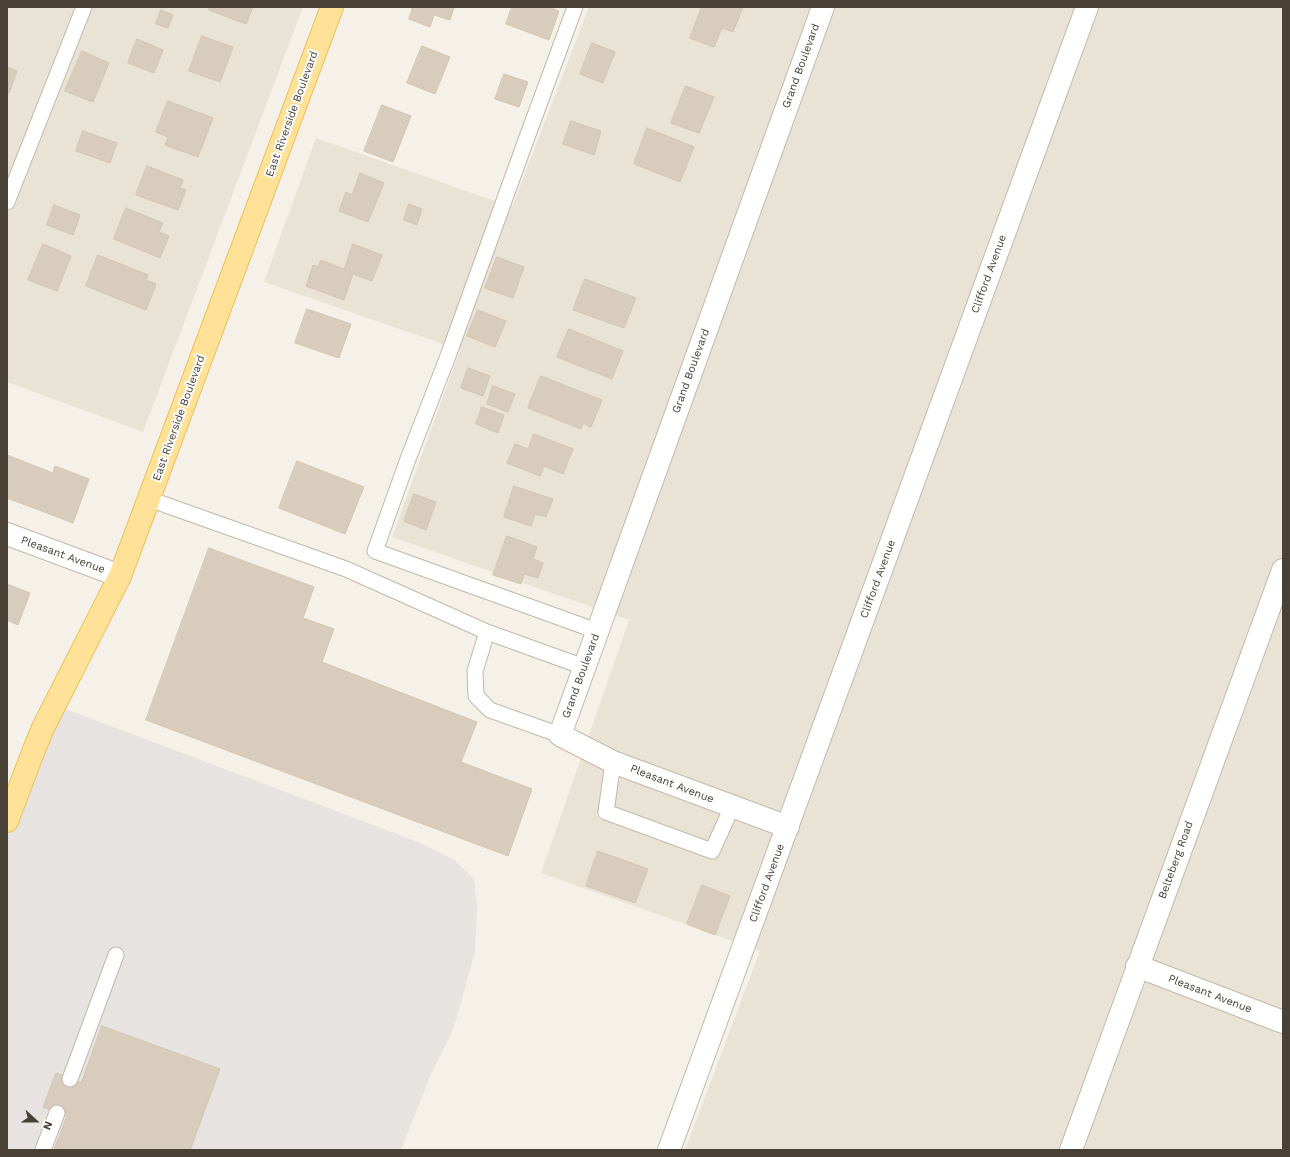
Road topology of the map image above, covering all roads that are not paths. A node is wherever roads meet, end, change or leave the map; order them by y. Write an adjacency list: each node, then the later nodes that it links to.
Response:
1 (84, 7): 6 (lane)
2 (332, 7): 7 (main road, East Riverside Boulevard)
3 (575, 7): 11 (lane)
4 (822, 7): 11 (street, Grand Boulevard)
5 (1087, 7): 18 (street, Clifford Avenue)
6 (7, 202)
7 (149, 499): 10 (main road, East Riverside Boulevard); 12 (lane)
8 (7, 534): 10 (street, Pleasant Avenue)
9 (1283, 570): 20 (street, Belteberg Road)
10 (120, 576): 17 (main road, East Riverside Boulevard)
11 (597, 631): 13 (street, Grand Boulevard)
12 (487, 632): 13 (lane); 14 (lane)
13 (584, 667): 14 (street, Grand Boulevard)
14 (560, 735): 15 (street, Pleasant Avenue)
15 (613, 762): 16 (street, Pleasant Avenue); 16 (lane)
16 (732, 807): 18 (street, Pleasant Avenue)
17 (7, 821)
18 (788, 827): 25 (street, Clifford Avenue)
19 (116, 956): 22 (lane)
20 (1137, 966): 21 (street, Pleasant Avenue); 26 (street, Belteberg Road)
21 (1283, 1022)
22 (70, 1079)
23 (57, 1113): 24 (lane)
24 (43, 1150)
25 (669, 1150)
26 (1071, 1150)

